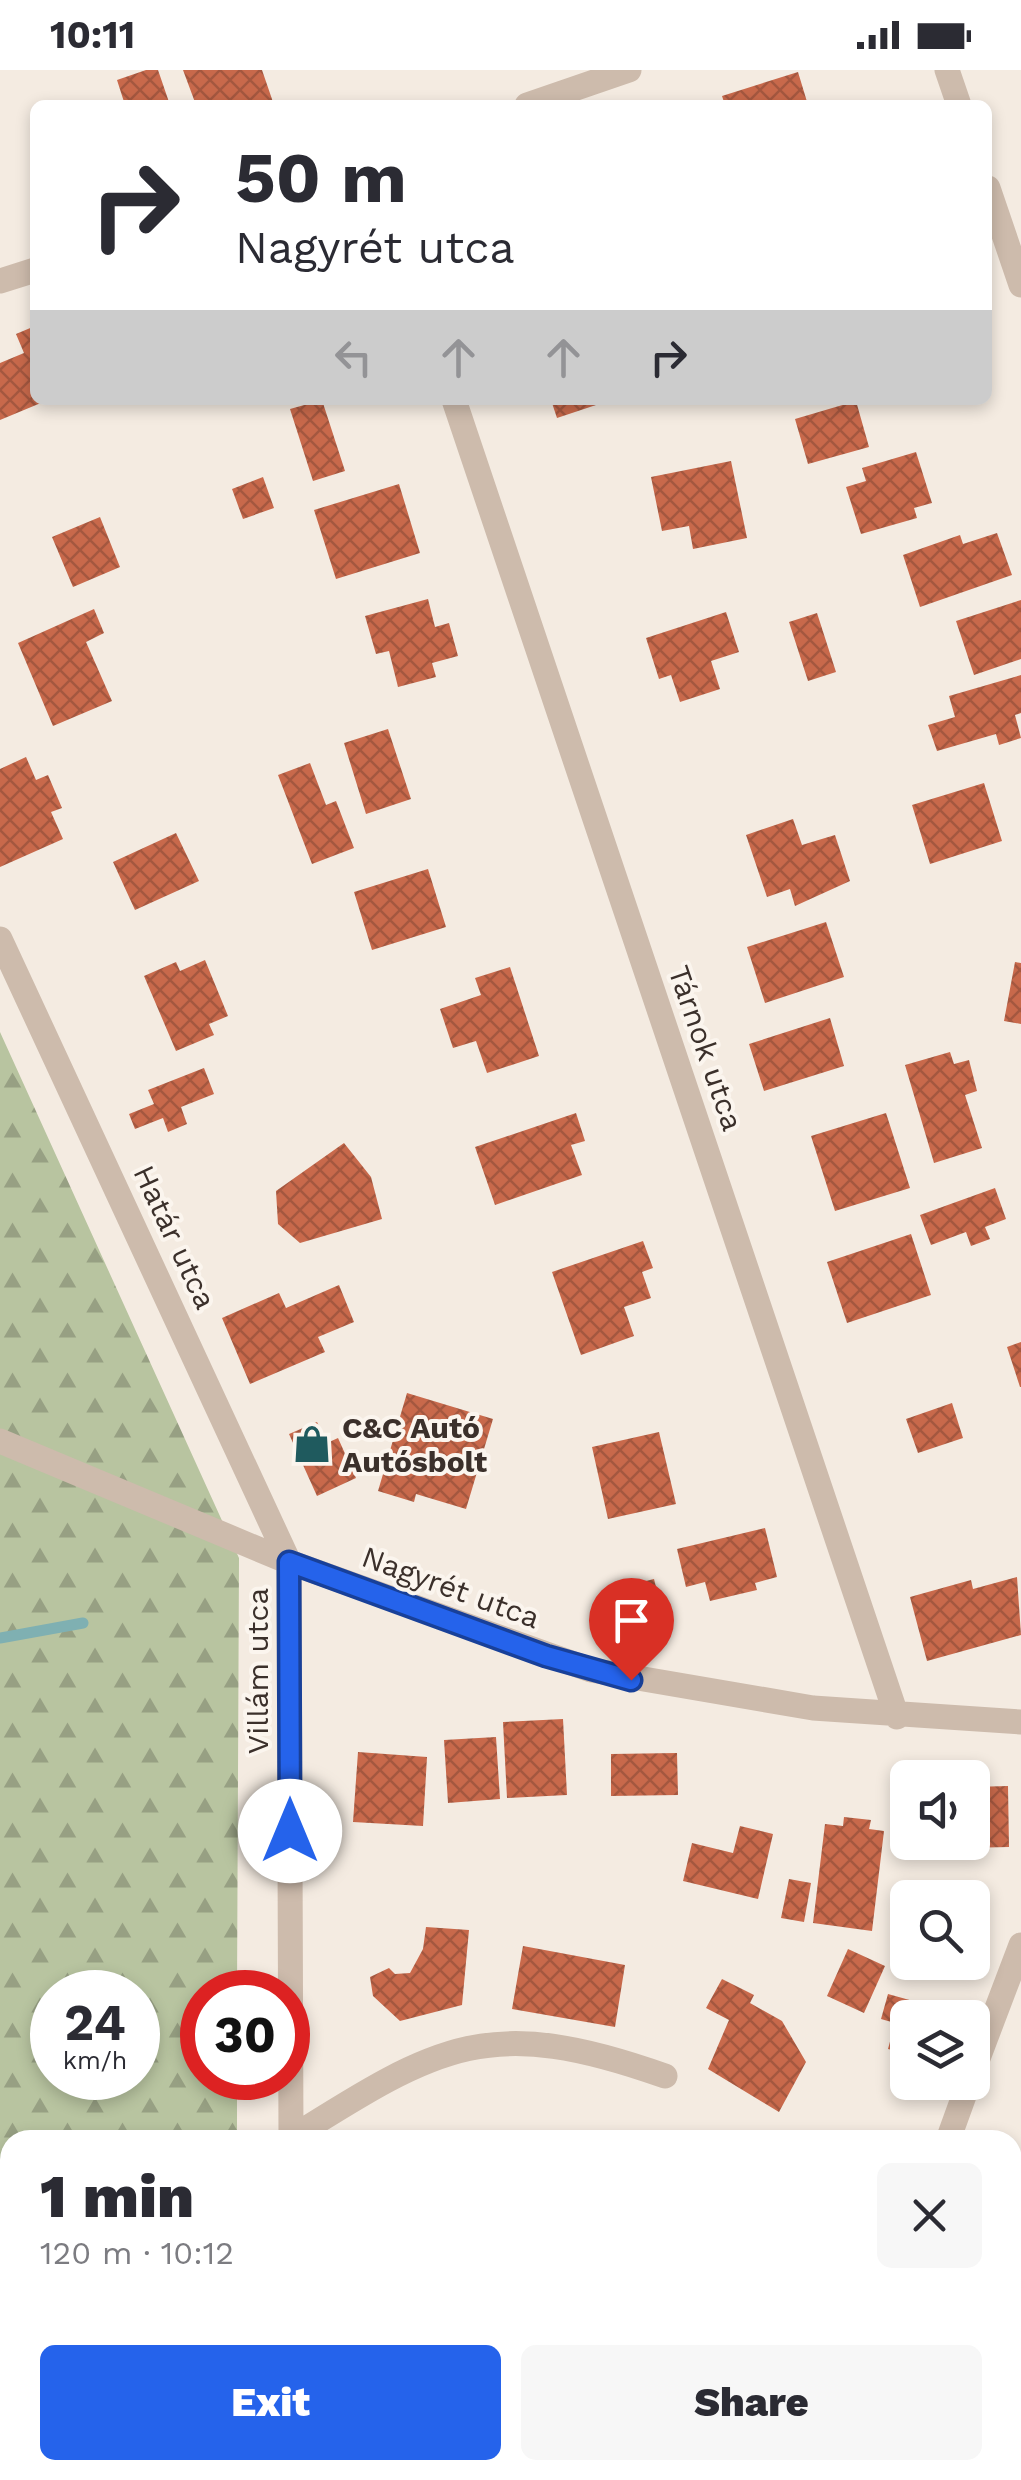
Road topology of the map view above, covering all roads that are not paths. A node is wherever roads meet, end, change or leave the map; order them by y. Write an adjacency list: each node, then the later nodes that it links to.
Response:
1 (629, 70): 3 (street)
2 (947, 70): 4 (street)
3 (541, 100)
4 (957, 100)
5 (992, 200): 8 (street)
6 (30, 272): 7 (street)
7 (0, 282)
8 (1021, 285)
9 (456, 405): 13 (street, Tárnok utca)
10 (0, 939): 12 (street, Határ utca)
11 (0, 1441): 12 (street, Nagyrét utca)
12 (289, 1562): 13 (street, Nagyrét utca); 19 (street, Villám utca)
13 (897, 1716): 14 (street, Nagyrét utca)
14 (1021, 1722)
15 (1021, 1945): 16 (street)
16 (990, 2027)
17 (664, 2076): 20 (street)
18 (963, 2100): 21 (street)
19 (291, 2130)
20 (305, 2130)
21 (952, 2130)

